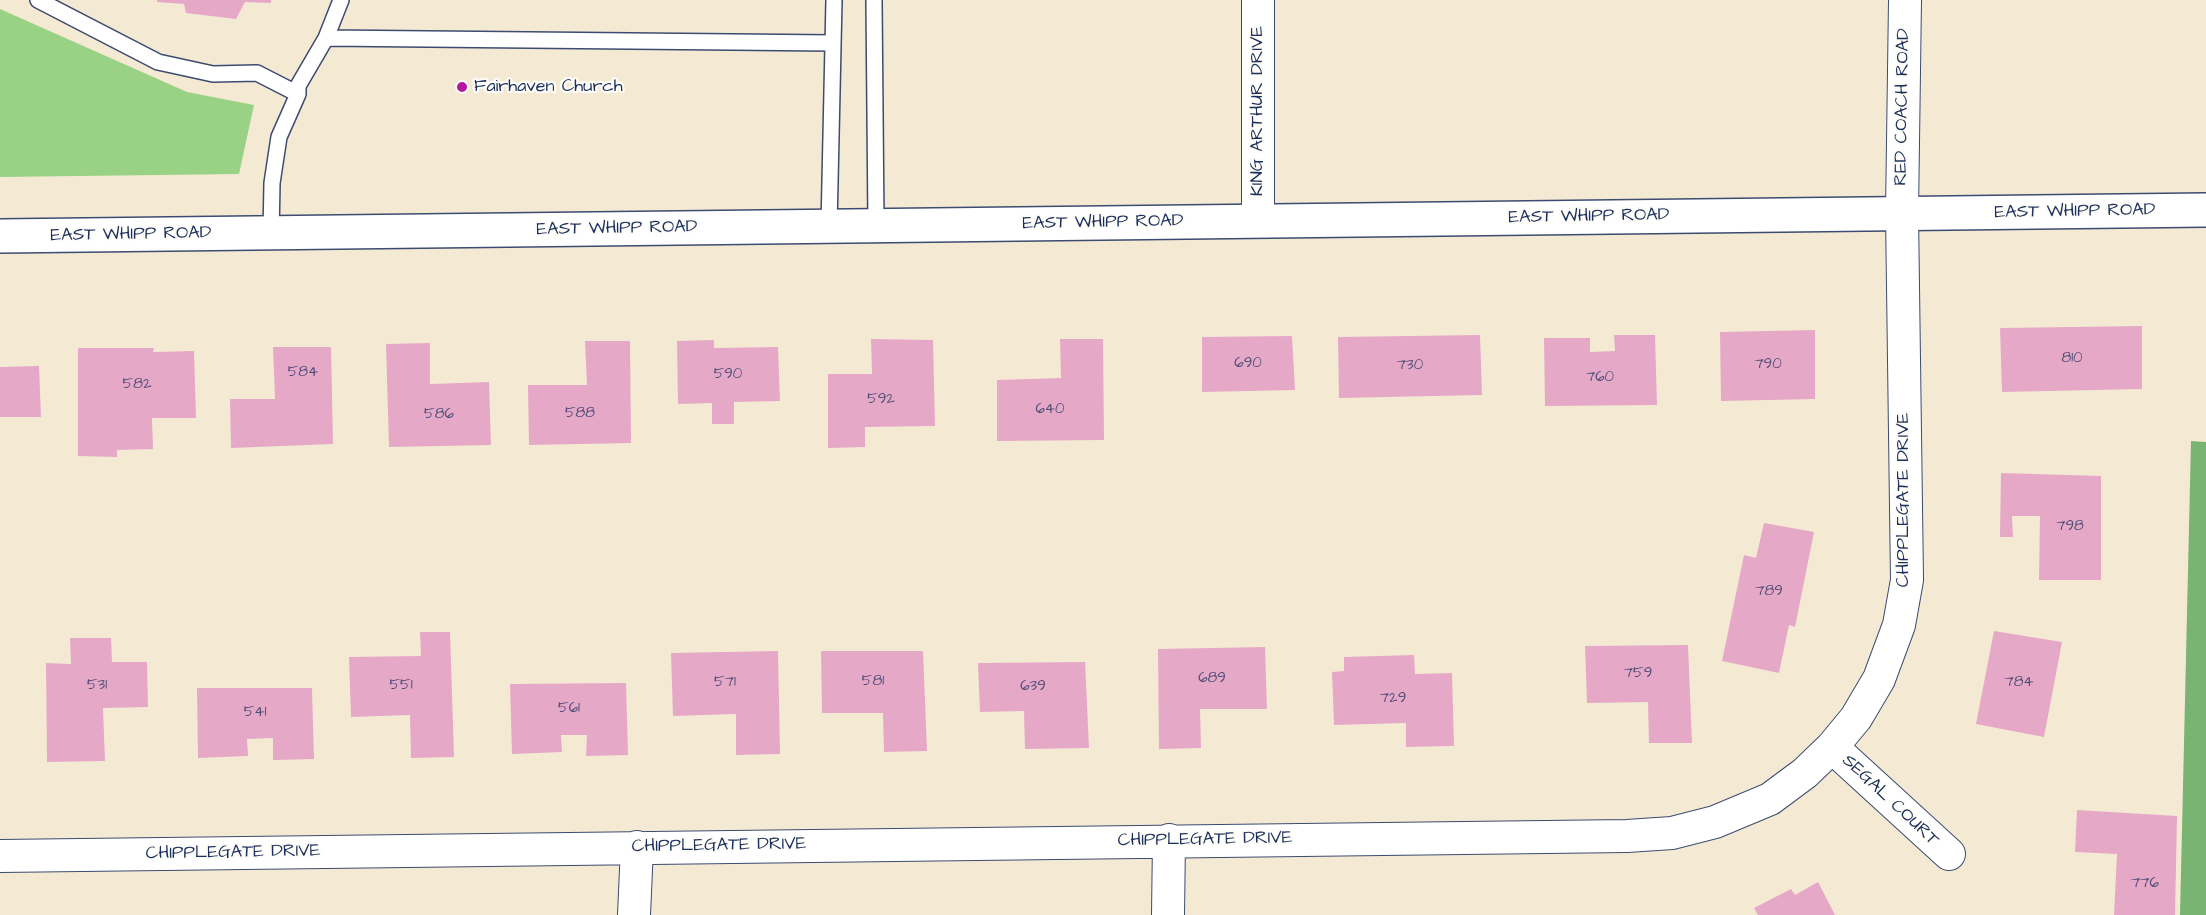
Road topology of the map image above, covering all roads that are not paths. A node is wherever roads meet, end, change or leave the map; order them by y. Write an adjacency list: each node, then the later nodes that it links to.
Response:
1 (38, 0): 9 (lane)
2 (341, 0): 7 (lane)
3 (834, 0): 8 (lane)
4 (874, 0): 13 (lane)
5 (1258, 0): 12 (street, KING ARTHUR DRIVE)
6 (1905, 0): 11 (street, RED COACH ROAD)
7 (326, 38): 8 (lane); 9 (lane)
8 (833, 44): 14 (lane)
9 (298, 94): 15 (lane)
10 (2206, 210): 11 (main road, EAST WHIPP ROAD)
11 (1902, 213): 12 (main road, EAST WHIPP ROAD); 17 (street, CHIPPLEGATE DRIVE)
12 (1258, 221): 13 (main road, EAST WHIPP ROAD)
13 (876, 225): 14 (main road, EAST WHIPP ROAD)
14 (829, 227): 15 (main road, EAST WHIPP ROAD)
15 (271, 234): 16 (main road, EAST WHIPP ROAD)
16 (0, 236)
17 (1832, 747): 18 (street, CHIPPLEGATE DRIVE); 20 (street, SEGAL COURT)
18 (1169, 840): 19 (street, CHIPPLEGATE DRIVE); 23 (street)
19 (637, 848): 21 (street, CHIPPLEGATE DRIVE); 22 (street)
20 (1948, 854)
21 (0, 855)
22 (634, 915)
23 (1168, 915)

